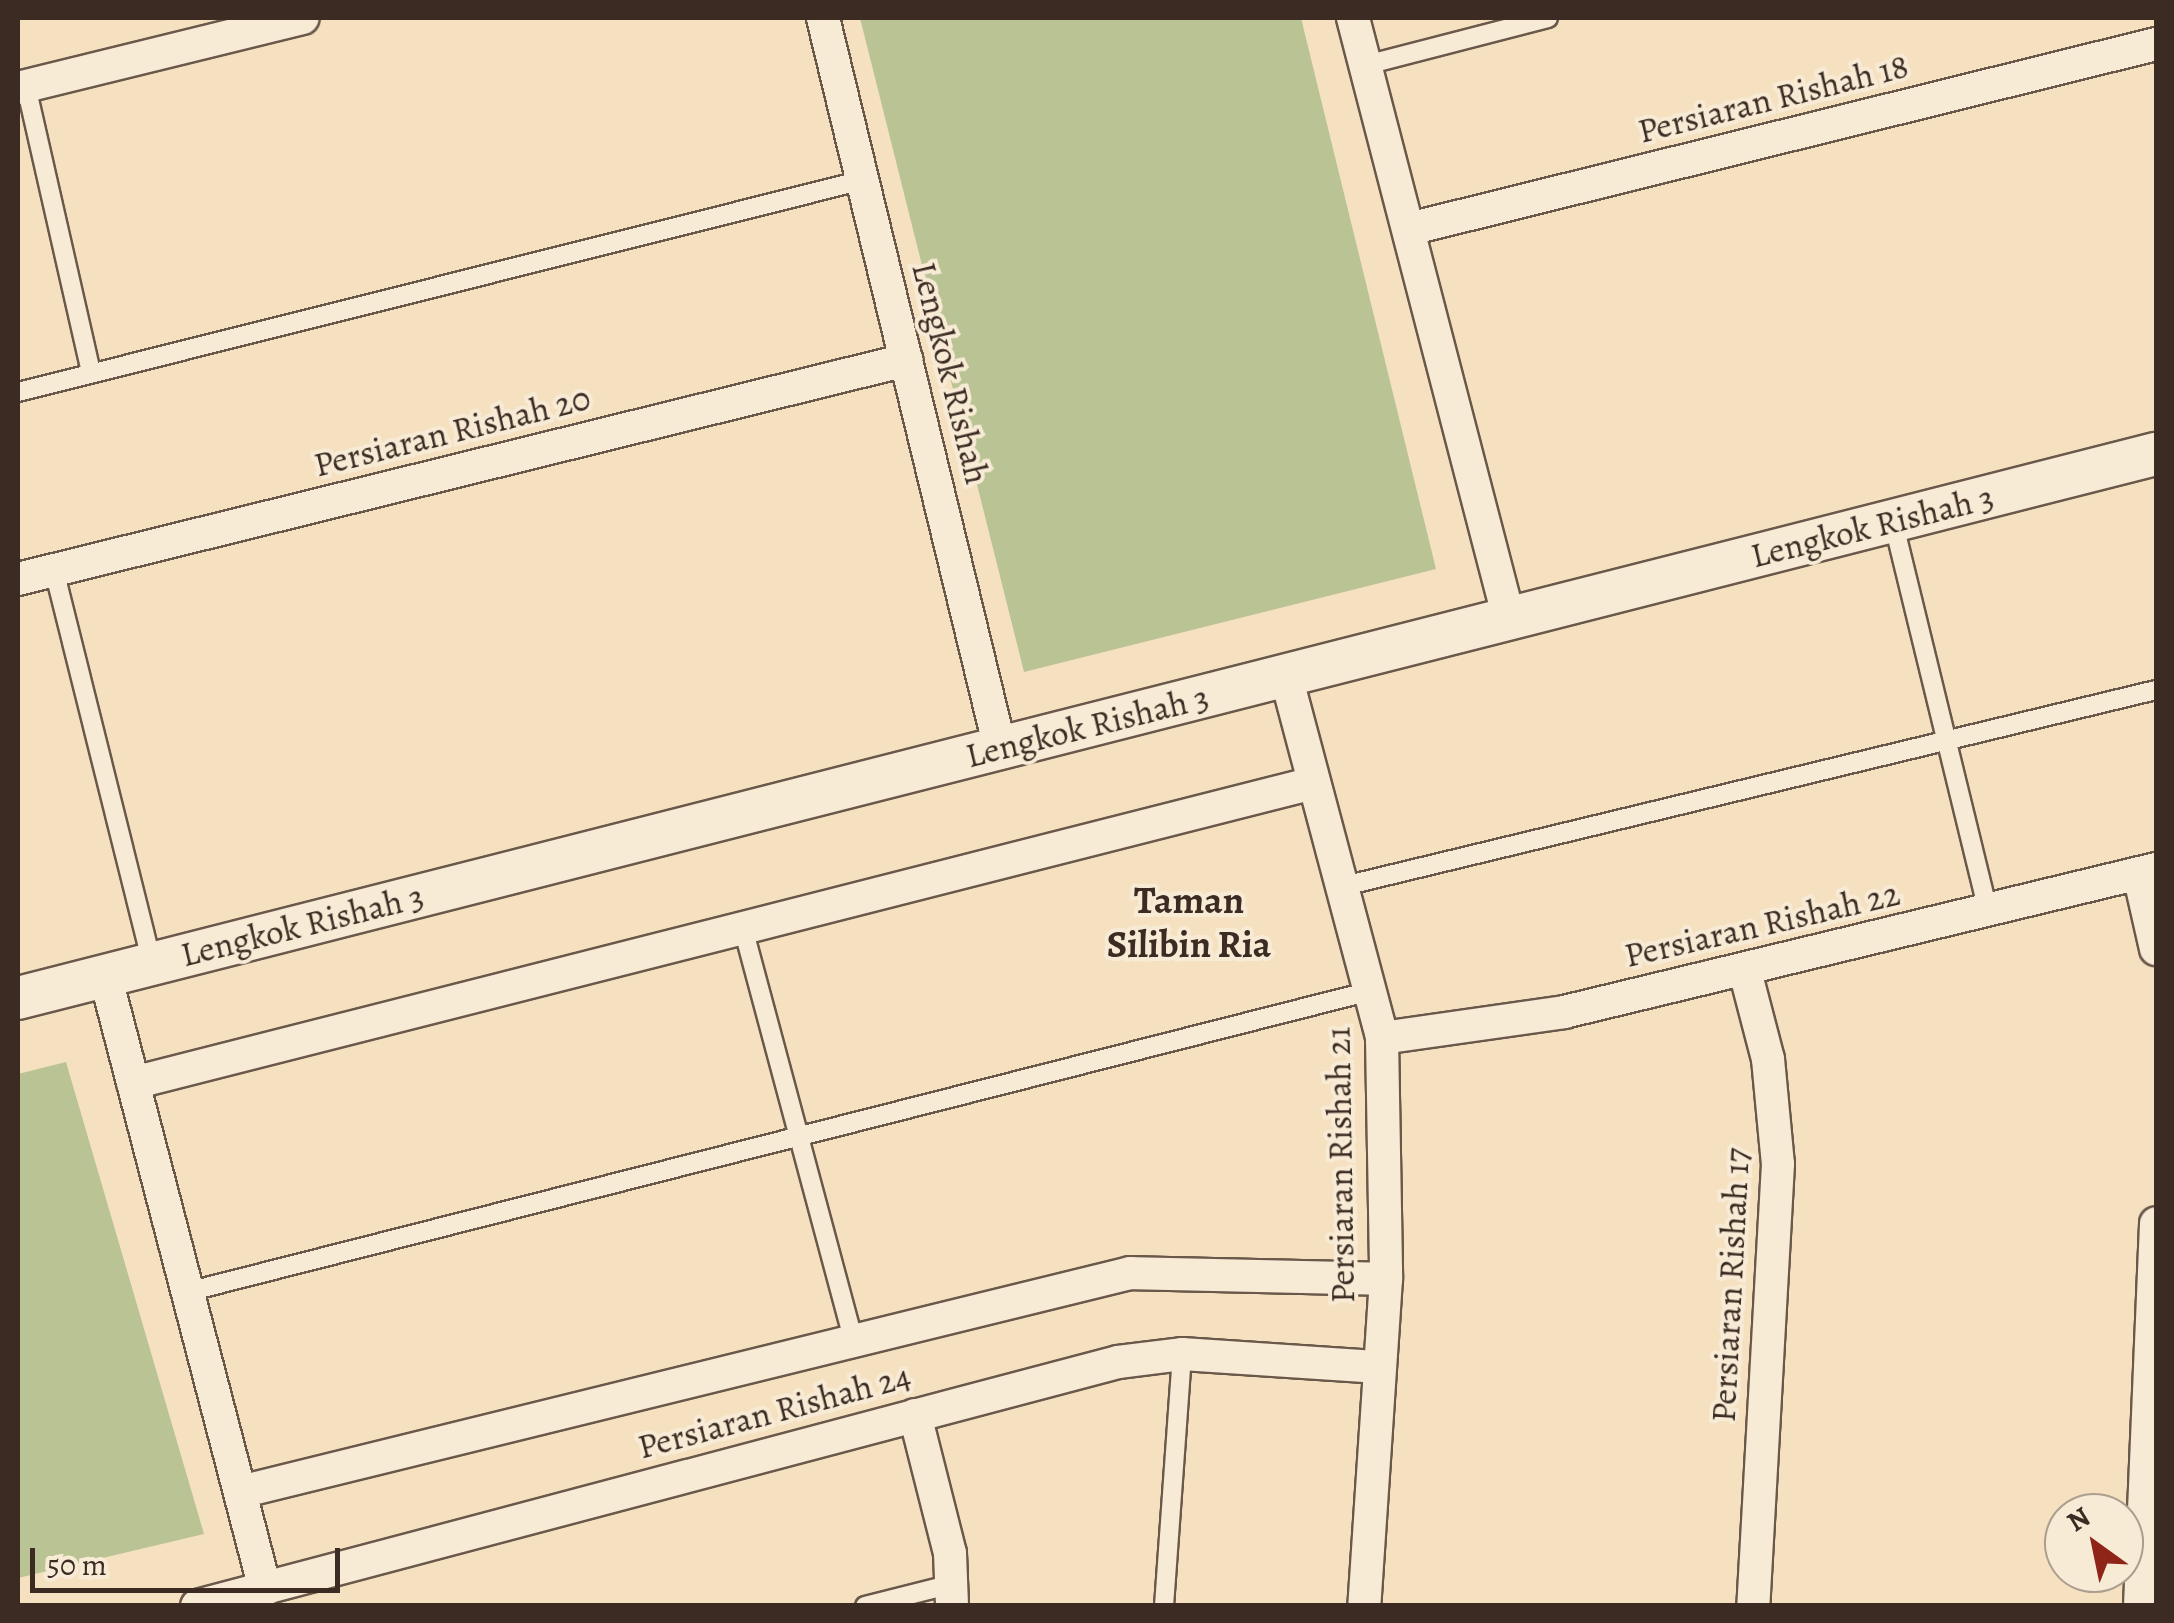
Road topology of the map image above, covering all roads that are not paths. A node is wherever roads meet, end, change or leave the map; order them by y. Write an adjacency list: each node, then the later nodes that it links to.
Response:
1 (303, 18): 7 (street)
2 (824, 18): 8 (street, Lengkok Rishah)
3 (1353, 18): 6 (street)
4 (1548, 18): 6 (lane)
5 (2156, 44): 9 (street, Persiaran Rishah 18)
6 (1366, 65): 9 (street)
7 (22, 87): 11 (lane)
8 (863, 180): 10 (street, Lengkok Rishah); 11 (lane)
9 (1408, 229): 17 (street)
10 (906, 360): 15 (street, Persiaran Rishah 20); 21 (street, Lengkok Rishah)
11 (91, 373): 12 (lane)
12 (18, 392)
13 (2156, 454): 14 (street, Lengkok Rishah 3)
14 (1893, 521): 17 (street, Lengkok Rishah 3); 20 (lane)
15 (54, 570): 16 (street, Persiaran Rishah 20); 28 (lane)
16 (18, 579)
17 (1509, 619): 18 (street, Lengkok Rishah 3)
18 (1286, 676): 21 (street, Lengkok Rishah 3); 22 (street, Persiaran Rishah 21)
19 (2156, 690): 20 (lane)
20 (1946, 741): 24 (lane); 25 (lane)
21 (1000, 748): 28 (street, Lengkok Rishah 3)
22 (1313, 784): 24 (street, Persiaran Rishah 21); 26 (street)
23 (2148, 872): 25 (street, Persiaran Rishah 22); 27 (street)
24 (1348, 885): 31 (street, Persiaran Rishah 21)
25 (1988, 911): 29 (street, Persiaran Rishah 22)
26 (743, 928): 34 (street); 35 (lane)
27 (2156, 949)
28 (152, 963): 30 (street, Lengkok Rishah 3)
29 (1745, 970): 33 (street, Persiaran Rishah 22); 51 (street, Persiaran Rishah 17)
30 (105, 975): 32 (street, Lengkok Rishah 3); 34 (street)
31 (1374, 990): 33 (street, Persiaran Rishah 21); 35 (lane)
32 (18, 998)
33 (1382, 1038): 37 (street, Persiaran Rishah 21)
34 (133, 1082): 38 (street)
35 (798, 1136): 38 (lane); 39 (lane)
36 (2156, 1223): 43 (street)
37 (1386, 1279): 39 (street); 41 (street, Persiaran Rishah 21)
38 (187, 1292): 44 (street)
39 (854, 1342): 44 (street)
40 (1182, 1354): 41 (street, Persiaran Rishah 24); 42 (street, Persiaran Rishah 24); 49 (lane)
41 (1380, 1367): 50 (street, Persiaran Rishah 21)
42 (915, 1414): 45 (street, Persiaran Rishah 24); 46 (street)
43 (2151, 1478): 52 (street)
44 (240, 1492): 45 (street)
45 (265, 1589): 47 (street, Persiaran Rishah 24)
46 (952, 1595): 48 (lane)
47 (197, 1606)
48 (865, 1606)
49 (1164, 1606)
50 (1364, 1606)
51 (1753, 1606)
52 (2140, 1606)

